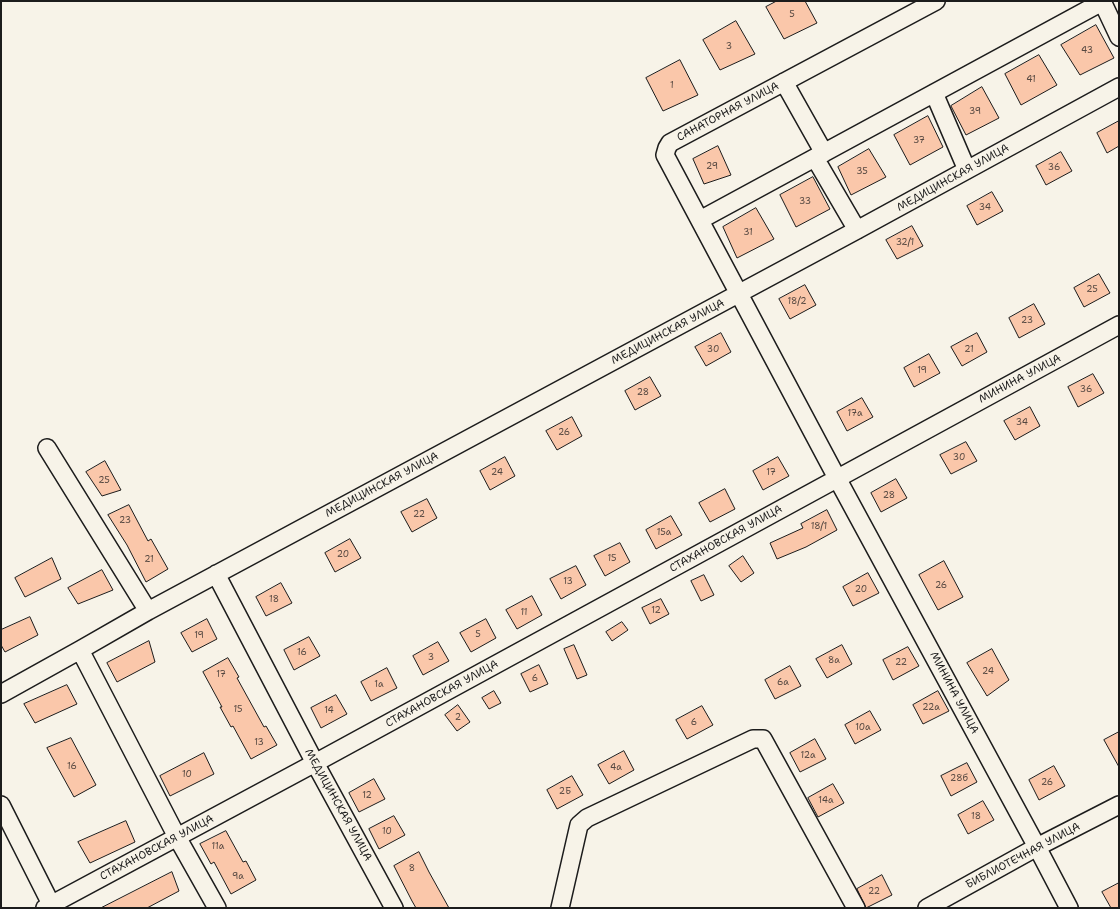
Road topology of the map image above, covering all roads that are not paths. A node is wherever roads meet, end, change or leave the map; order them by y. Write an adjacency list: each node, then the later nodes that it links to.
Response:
1 (936, 1): 4 (street, САНАТОРНАЯ УЛИЦА)
2 (1102, 2): 3 (street); 6 (street)
3 (1119, 37)
4 (784, 82): 7 (street); 9 (street, САНАТОРНАЯ УЛИЦА)
5 (1119, 87): 8 (street, МЕДИЦИНСКАЯ УЛИЦА)
6 (934, 93): 7 (street); 8 (street)
7 (820, 155): 9 (street); 10 (street)
8 (967, 170): 10 (street, МЕДИЦИНСКАЯ УЛИЦА)
9 (700, 220): 11 (street, САНАТОРНАЯ УЛИЦА)
10 (857, 230): 11 (street, МЕДИЦИНСКАЯ УЛИЦА)
11 (739, 294): 14 (street, МИНИНА УЛИЦА); 15 (street, МЕДИЦИНСКАЯ УЛИЦА)
12 (1119, 325): 14 (street, МИНИНА УЛИЦА)
13 (47, 448): 16 (street)
14 (837, 478): 19 (street, СТАХАНОВСКАЯ УЛИЦА); 23 (street, МИНИНА УЛИЦА)
15 (216, 574): 16 (street, МЕДИЦИНСКАЯ УЛИЦА); 19 (street, МЕДИЦИНСКАЯ УЛИЦА)
16 (148, 611): 17 (street, МЕДИЦИНСКАЯ УЛИЦА)
17 (80, 650): 18 (street, МЕДИЦИНСКАЯ УЛИЦА); 22 (street)
18 (1, 694)
19 (315, 763): 22 (street, СТАХАНОВСКАЯ УЛИЦА); 26 (street, МЕДИЦИНСКАЯ УЛИЦА)
20 (1, 805): 24 (street)
21 (1119, 805): 23 (street, БИБЛИОТЕЧНАЯ УЛИЦА)
22 (177, 837): 24 (street, СТАХАНОВСКАЯ УЛИЦА); 25 (street)
23 (1037, 847): 29 (street, БИБЛИОТЕЧНАЯ УЛИЦА); 30 (street, МИНИНА УЛИЦА)
24 (50, 907)
25 (217, 908)
26 (394, 908)
27 (560, 908): 28 (street)
28 (856, 908)
29 (927, 908)
30 (1069, 908)

